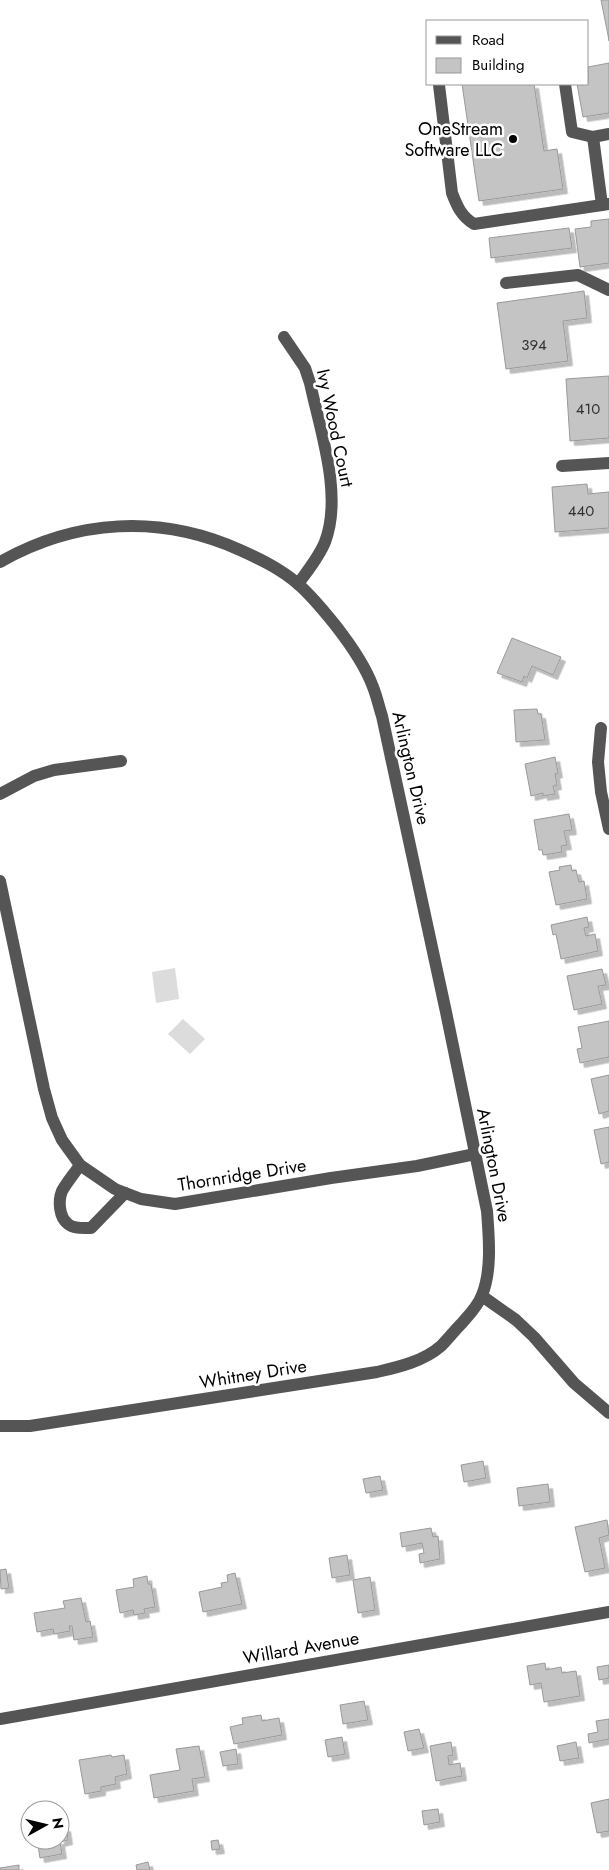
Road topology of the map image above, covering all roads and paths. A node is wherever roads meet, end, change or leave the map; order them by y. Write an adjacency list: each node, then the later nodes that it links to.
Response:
1 (565, 85): 4 (street)
2 (439, 86): 5 (street)
3 (609, 134): 4 (street)
4 (592, 137): 5 (street)
5 (606, 205)
6 (506, 283): 7 (street)
7 (609, 290)
8 (284, 337): 12 (street, Ivy Wood Court)
9 (609, 463): 10 (street)
10 (562, 466)
11 (0, 562): 12 (street, Arlington Drive)
12 (298, 584): 18 (street, Arlington Drive)
13 (601, 728): 16 (street)
14 (121, 761): 15 (street)
15 (0, 794)
16 (609, 829)
17 (0, 881): 19 (street, Thornridge Drive)
18 (474, 1154): 20 (street, Thornridge Drive); 21 (street, Arlington Drive)
19 (80, 1165): 20 (street, Thornridge Drive); 20 (street)
20 (125, 1193)
21 (482, 1296): 22 (street); 23 (street, Whitney Drive)
22 (609, 1413)
23 (0, 1426)
24 (609, 1612): 25 (street, Willard Avenue)
25 (0, 1719)

